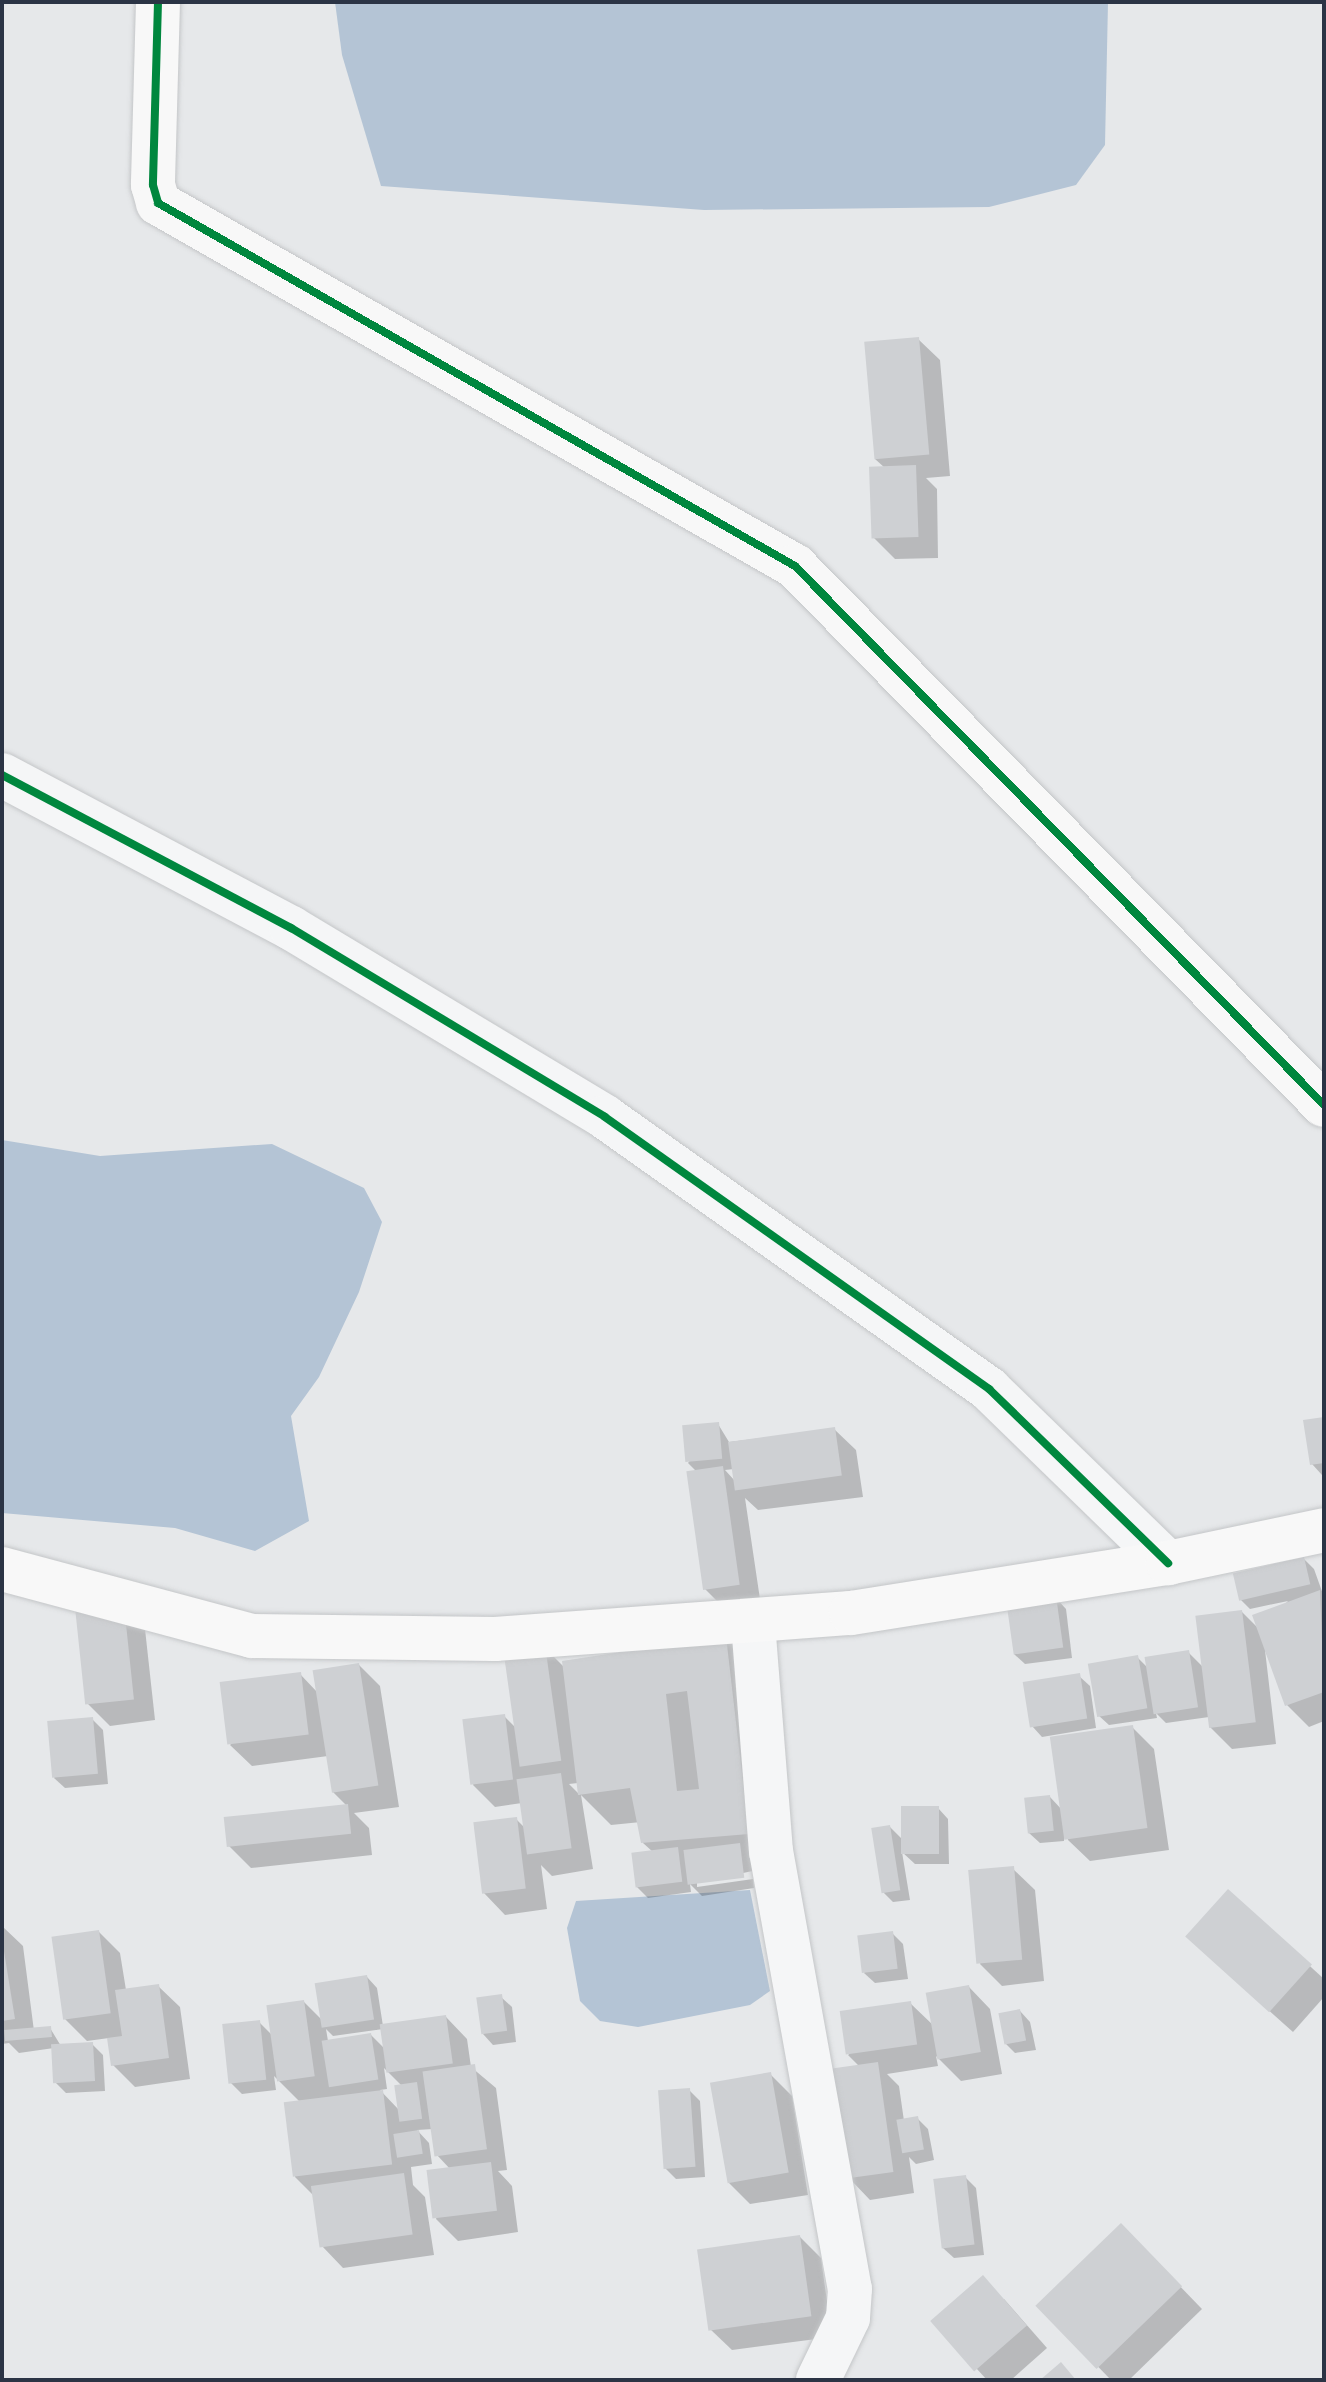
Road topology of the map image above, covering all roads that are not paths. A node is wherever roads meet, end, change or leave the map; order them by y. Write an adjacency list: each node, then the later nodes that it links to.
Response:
1 (158, 2): 3 (street)
2 (2, 775): 5 (street)
3 (1324, 1105)
4 (1324, 1530): 5 (street)
5 (1168, 1563): 7 (street)
6 (2, 1569): 7 (street)
7 (753, 1623): 8 (street)
8 (818, 2380)

